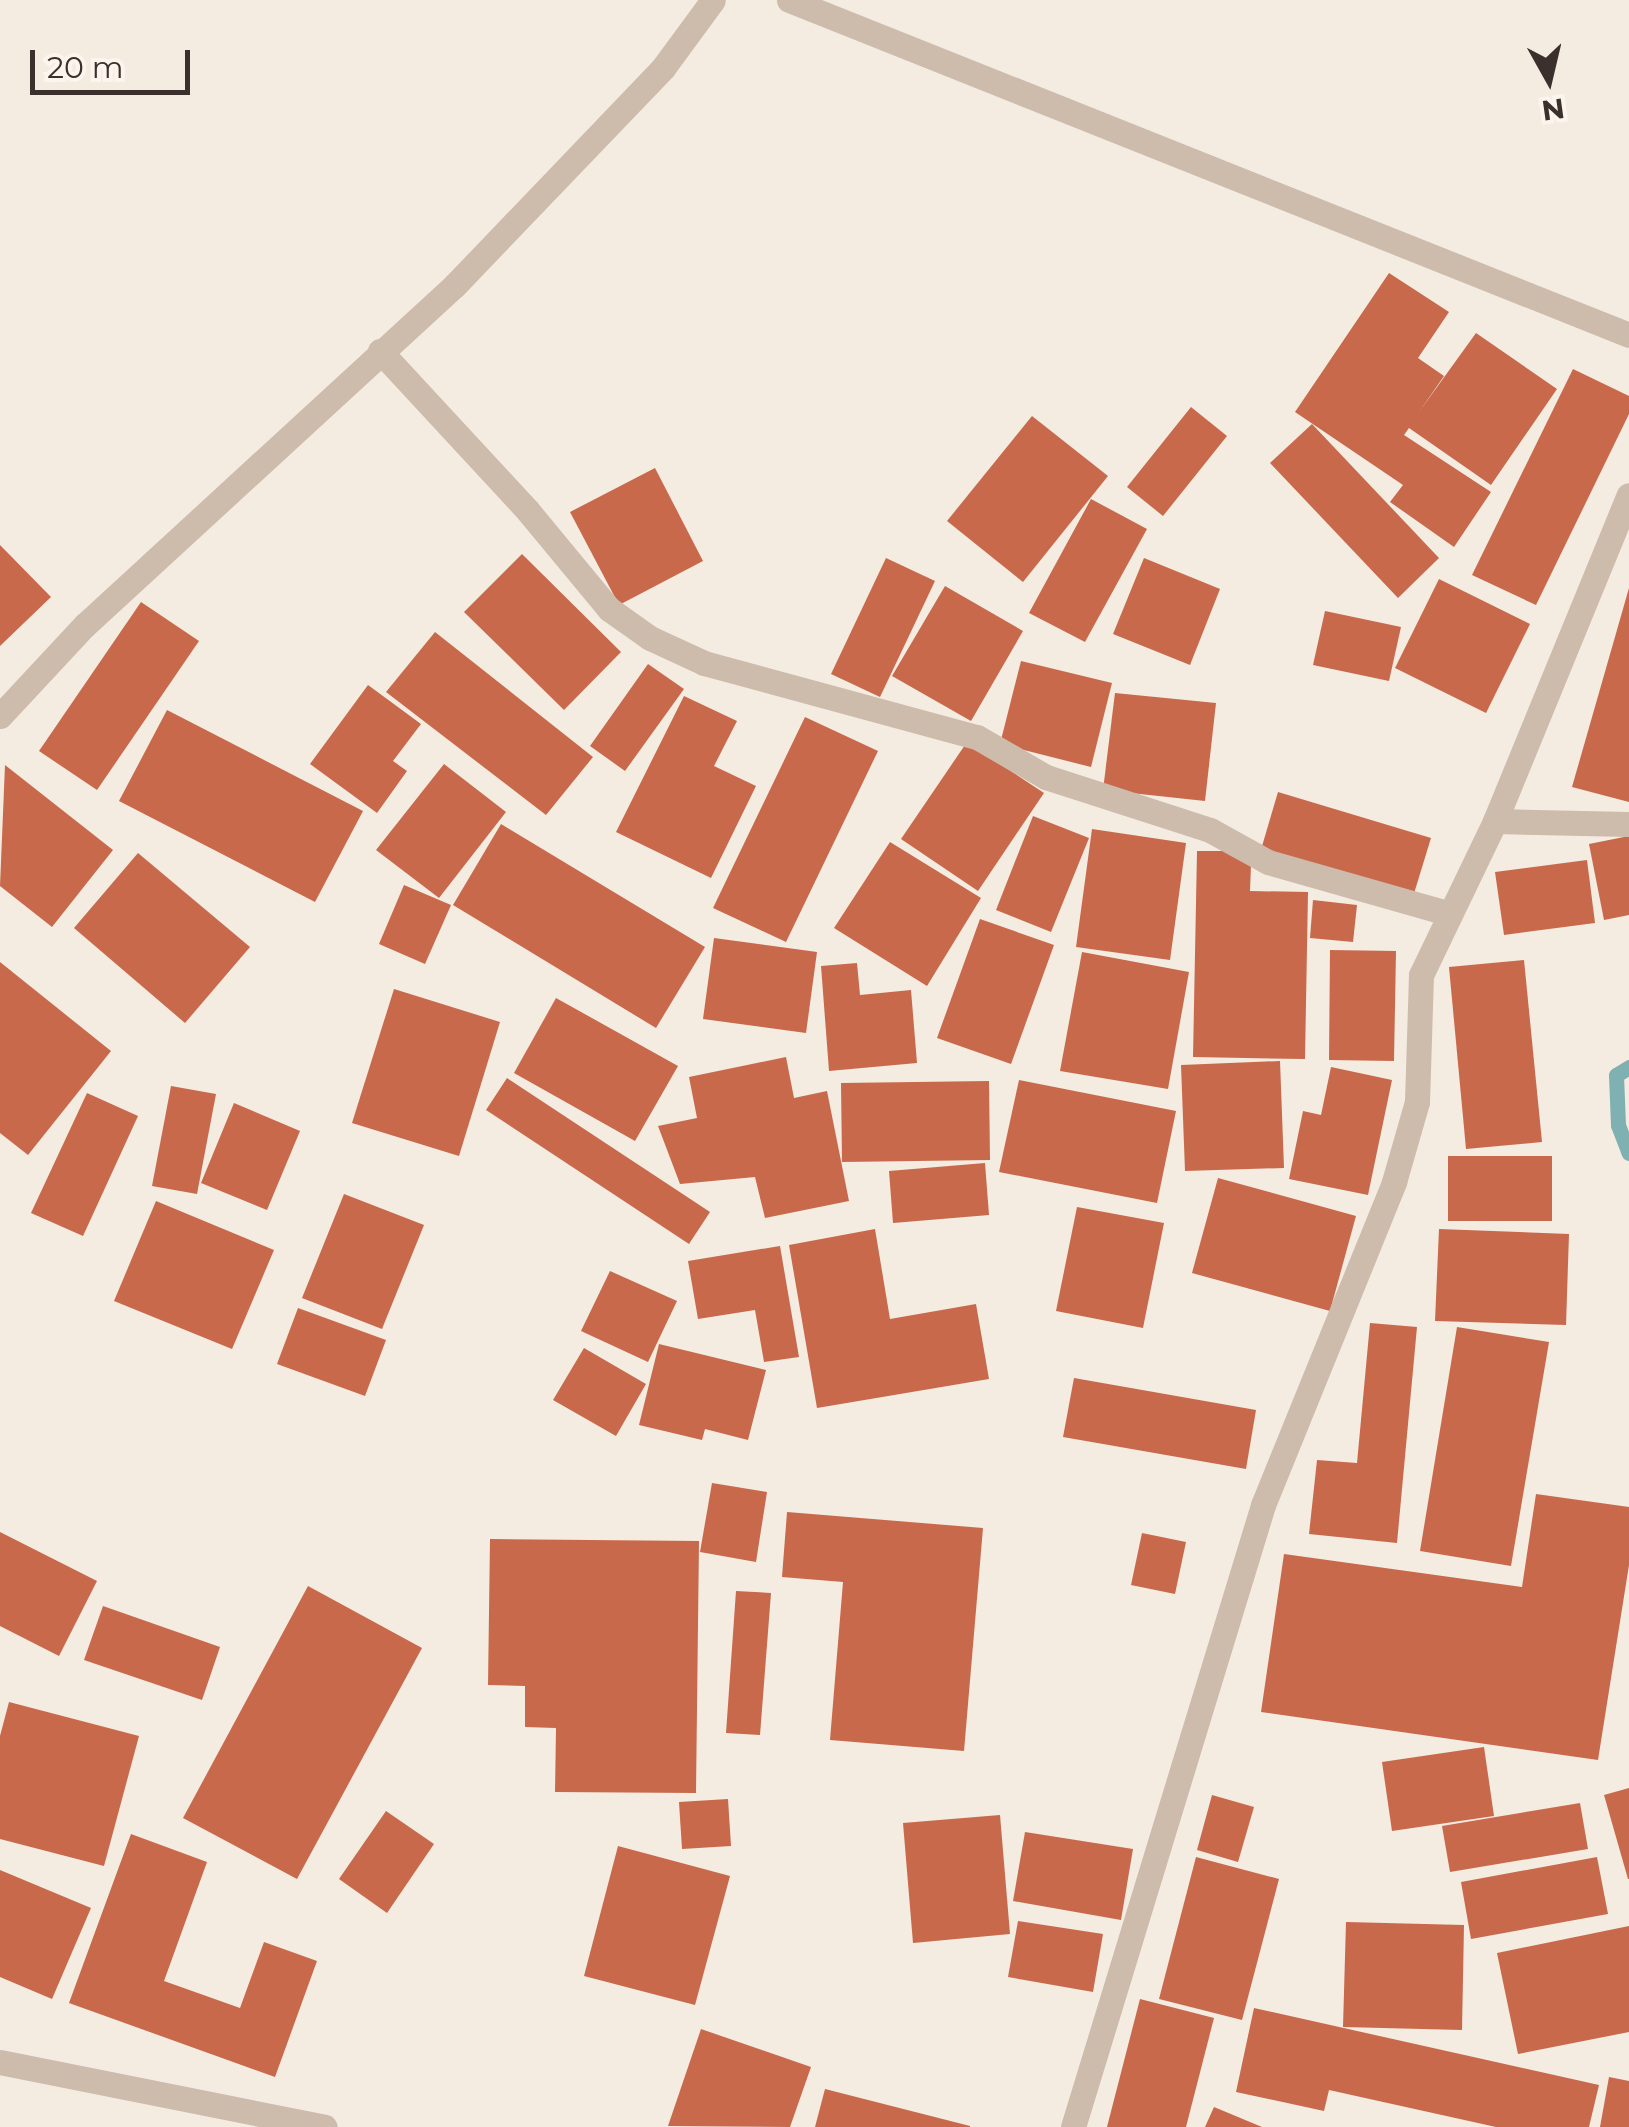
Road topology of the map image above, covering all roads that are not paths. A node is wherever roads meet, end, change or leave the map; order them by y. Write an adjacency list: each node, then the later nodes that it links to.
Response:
1 (712, 0): 4 (street)
2 (789, 0): 3 (street)
3 (1629, 336)
4 (380, 351): 6 (street); 9 (street)
5 (1629, 495): 7 (street)
6 (0, 716)
7 (1495, 821): 8 (street); 9 (street)
8 (1629, 824)
9 (1450, 914): 12 (street)
10 (0, 2062): 11 (street)
11 (324, 2127)
12 (1074, 2127)

